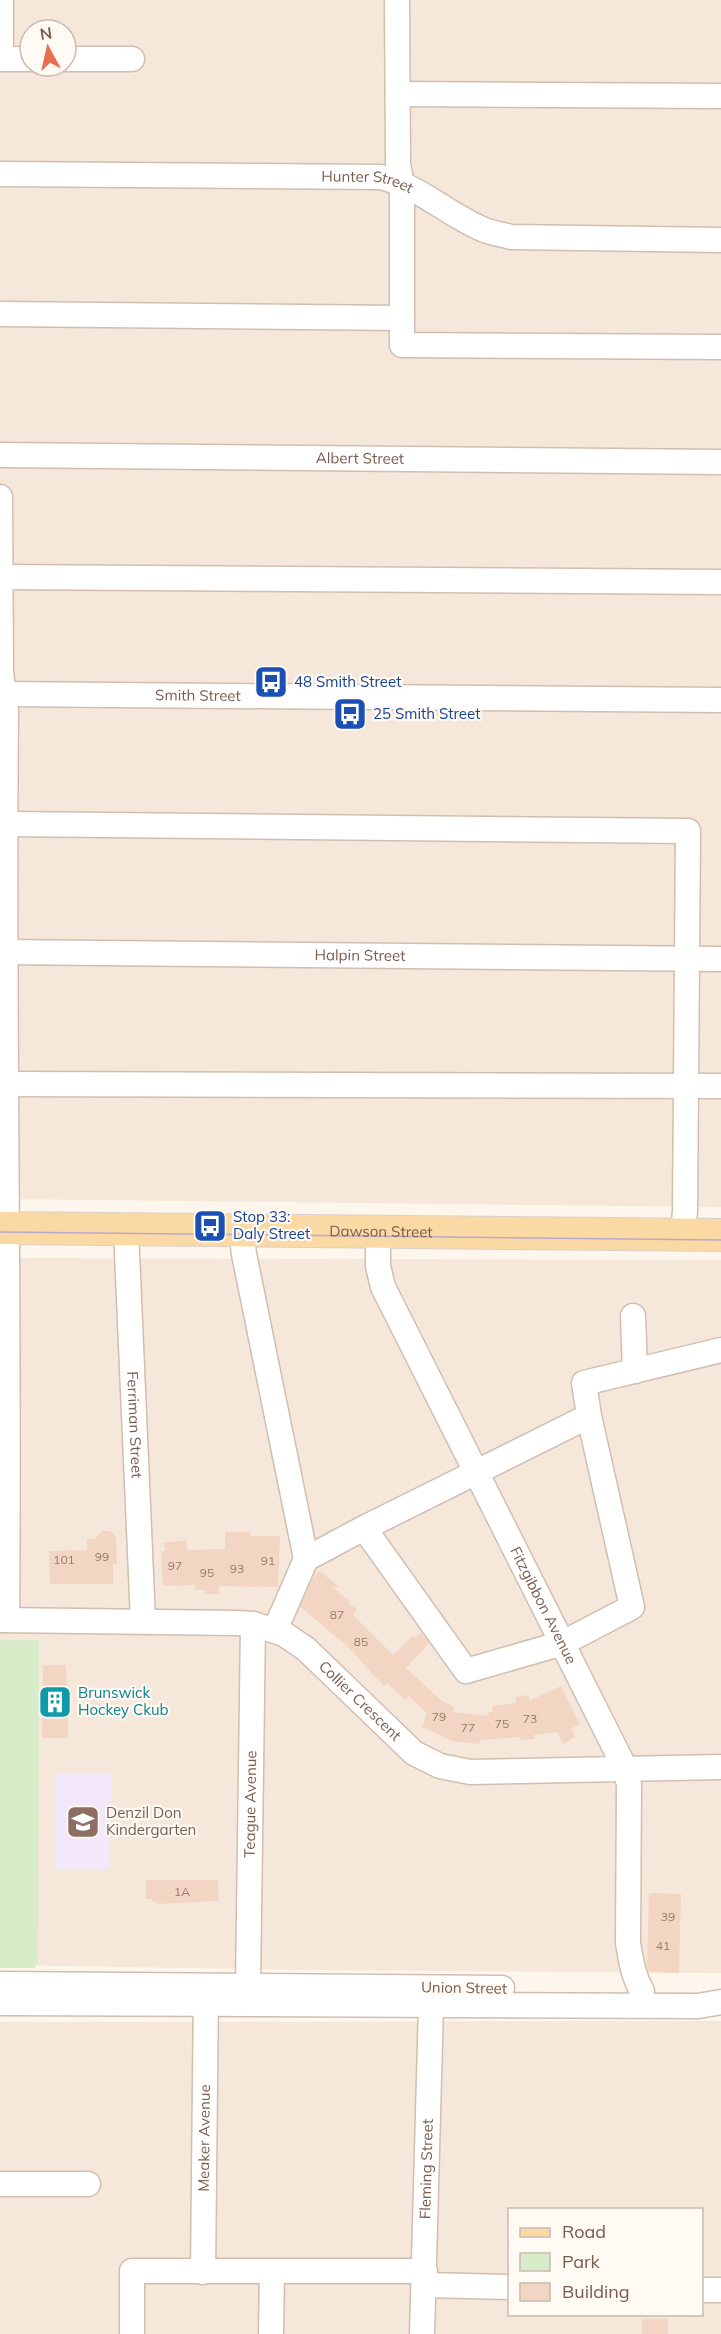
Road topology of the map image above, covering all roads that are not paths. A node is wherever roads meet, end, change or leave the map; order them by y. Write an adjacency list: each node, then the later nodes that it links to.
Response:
1 (1, 0): 3 (street)
2 (398, 0): 6 (street)
3 (18, 59)
4 (78, 59): 5 (street)
5 (132, 59)
6 (398, 94): 7 (street); 9 (street)
7 (721, 96)
8 (0, 174): 9 (street, Hunter Street)
9 (402, 185): 10 (street, Hunter Street); 12 (street)
10 (721, 240)
11 (0, 314): 12 (street)
12 (402, 318): 13 (street)
13 (721, 347)
14 (0, 455): 15 (street, Albert Street)
15 (721, 462)
16 (0, 497): 17 (street)
17 (1, 577): 18 (street); 19 (street)
18 (721, 582)
19 (2, 694): 20 (street, Smith Street); 21 (street)
20 (721, 700)
21 (7, 824): 22 (street); 23 (street)
22 (3, 952): 23 (street, Halpin Street); 25 (street)
23 (687, 958): 24 (street, Halpin Street); 26 (street)
24 (721, 959)
25 (5, 1084): 26 (street); 28 (street)
26 (686, 1084): 27 (street); 32 (street)
27 (721, 1086)
28 (3, 1228): 29 (main road, Dawson Street); 41 (street)
29 (126, 1230): 30 (main road, Dawson Street); 42 (street, Ferriman Street)
30 (240, 1230): 31 (main road, Dawson Street); 40 (street)
31 (368, 1232): 32 (main road, Dawson Street); 38 (street, Fitzgibbon Avenue)
32 (683, 1235): 33 (main road, Dawson Street)
33 (721, 1235)
34 (633, 1316): 36 (street)
35 (721, 1350): 36 (street)
36 (635, 1371): 37 (street)
37 (589, 1416): 38 (street); 44 (street)
38 (476, 1472): 39 (street); 44 (street, Fitzgibbon Avenue)
39 (364, 1528): 40 (street); 44 (street)
40 (306, 1559): 43 (street)
41 (4, 1620): 42 (street)
42 (143, 1622): 43 (street)
43 (264, 1627): 46 (street, Collier Crescent); 48 (street, Teague Avenue)
44 (564, 1643): 46 (street, Fitzgibbon Avenue)
45 (721, 1767): 46 (street, Collier Crescent)
46 (625, 1768): 49 (street, Fitzgibbon Avenue)
47 (0, 1984): 50 (street, Union Street)
48 (248, 1986): 49 (street, Union Street); 50 (street, Union Street)
49 (632, 1990): 51 (street, Union Street)
50 (206, 1994): 52 (street, Union Street); 54 (street, Union Street); 58 (street, Meaker Avenue)
51 (721, 1995)
52 (0, 2002)
53 (721, 2002): 54 (street, Union Street)
54 (432, 2005): 59 (street, Fleming Street)
55 (0, 2184): 56 (street)
56 (88, 2184)
57 (272, 2271): 58 (street); 59 (street); 64 (street)
58 (203, 2272): 63 (street)
59 (424, 2278): 60 (street); 65 (street, Fleming Street)
60 (508, 2287)
61 (703, 2290): 62 (street)
62 (721, 2290)
63 (132, 2334)
64 (271, 2334)
65 (422, 2334)

